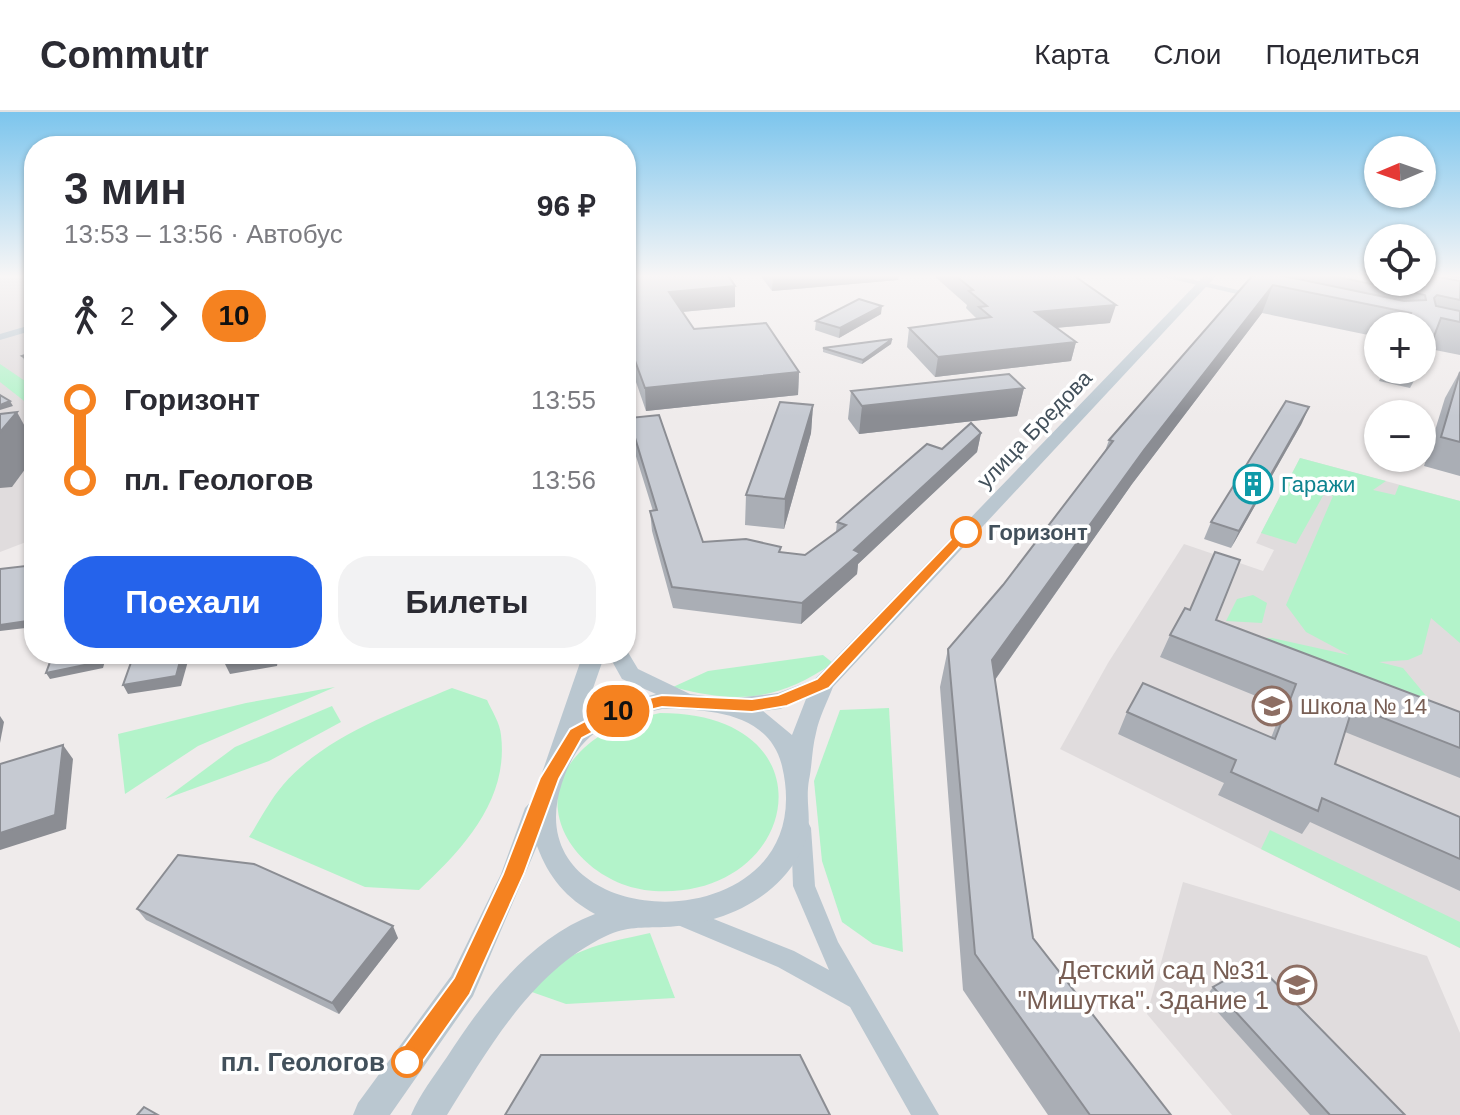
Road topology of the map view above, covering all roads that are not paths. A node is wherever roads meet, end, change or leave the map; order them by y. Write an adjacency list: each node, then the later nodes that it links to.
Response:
1 (1167, 322): 6 (street, улица Бредова)
2 (24, 330): 3 (street)
3 (0, 337)
4 (590, 664): 8 (street)
5 (624, 664): 7 (street)
6 (823, 684): 7 (street); 9 (street)
7 (707, 703): 8 (street); 9 (street)
8 (550, 778): 10 (street); 13 (street)
9 (799, 799): 11 (street); 12 (street)
10 (631, 913): 11 (street); 14 (street)
11 (671, 913): 12 (street)
12 (857, 998): 15 (street)
13 (370, 1115)
14 (428, 1115)
15 (926, 1115)

